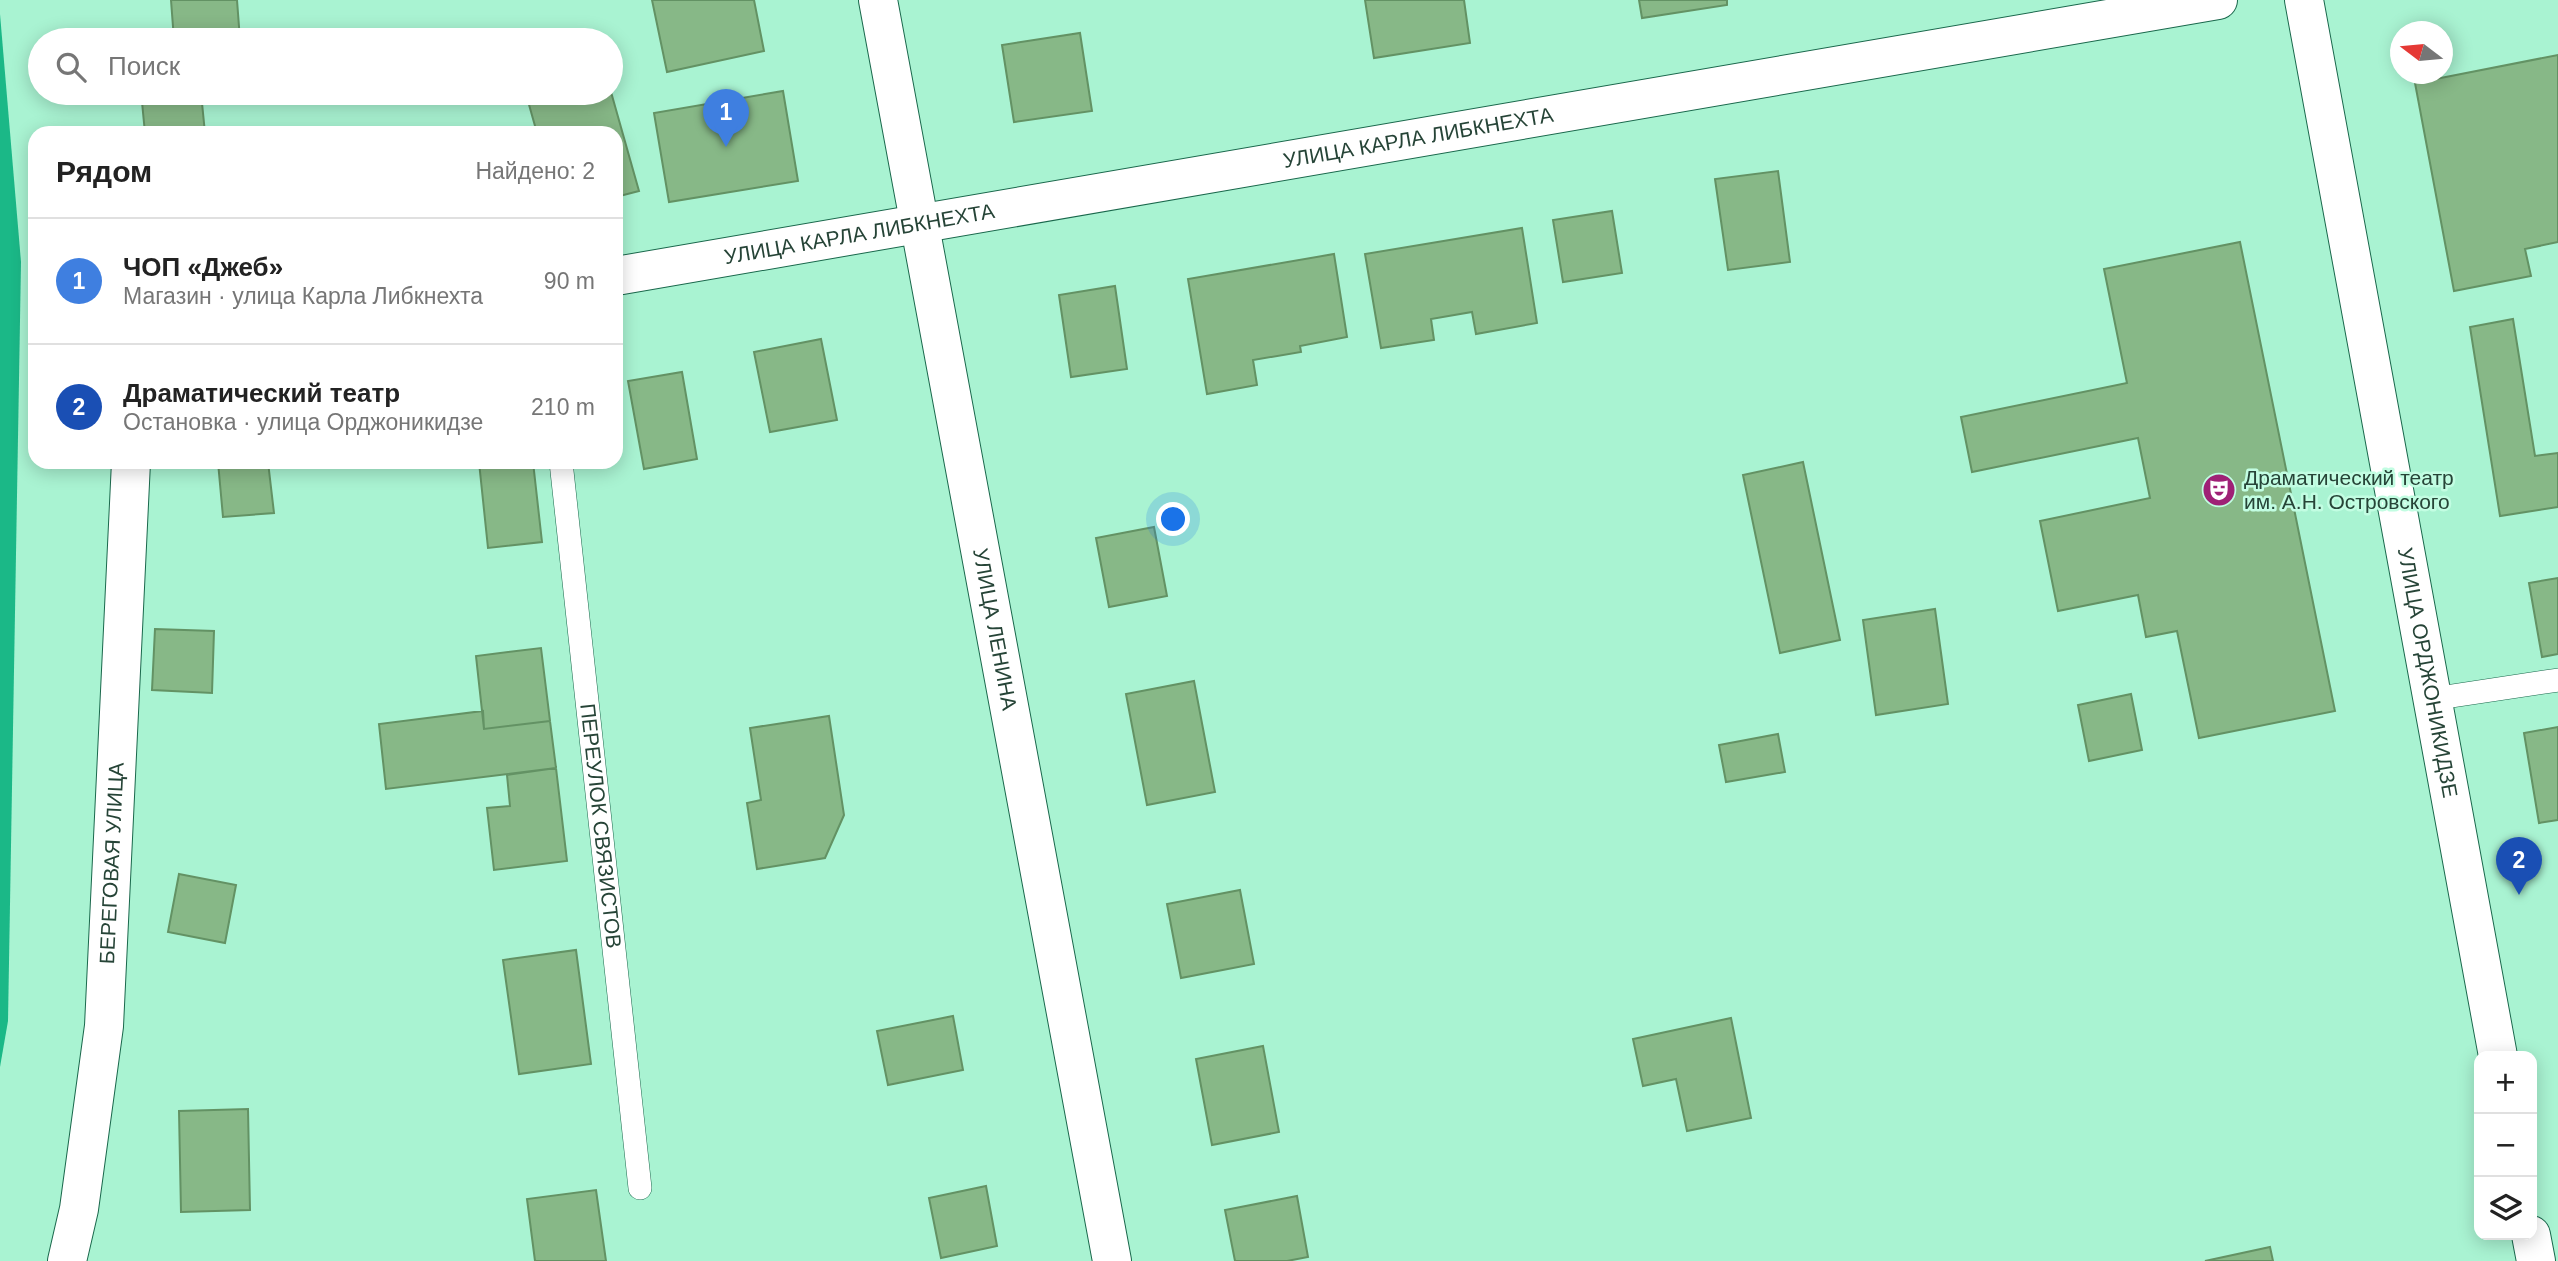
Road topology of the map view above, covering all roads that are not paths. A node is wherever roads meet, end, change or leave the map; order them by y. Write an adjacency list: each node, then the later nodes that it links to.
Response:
1 (878, 0): 4 (street, УЛИЦА ЛЕНИНА)
2 (2218, 0): 4 (street, УЛИЦА КАРЛА ЛИБКНЕХТА)
3 (2304, 0): 9 (street, УЛИЦА ОРДЖОНИКИДЗЕ)
4 (922, 225): 5 (street, УЛИЦА КАРЛА ЛИБКНЕХТА); 14 (street, УЛИЦА ЛЕНИНА)
5 (623, 275)
6 (131, 469): 13 (street, БЕРЕГОВАЯ УЛИЦА)
7 (562, 469): 11 (lane, ПЕРЕУЛОК СВЯЗИСТОВ)
8 (2558, 680): 9 (lane)
9 (2432, 699): 10 (street, УЛИЦА ОРДЖОНИКИДЗЕ)
10 (2497, 1051)
11 (640, 1188)
12 (2532, 1240): 15 (street)
13 (67, 1261)
14 (1112, 1261)
15 (2536, 1261)

